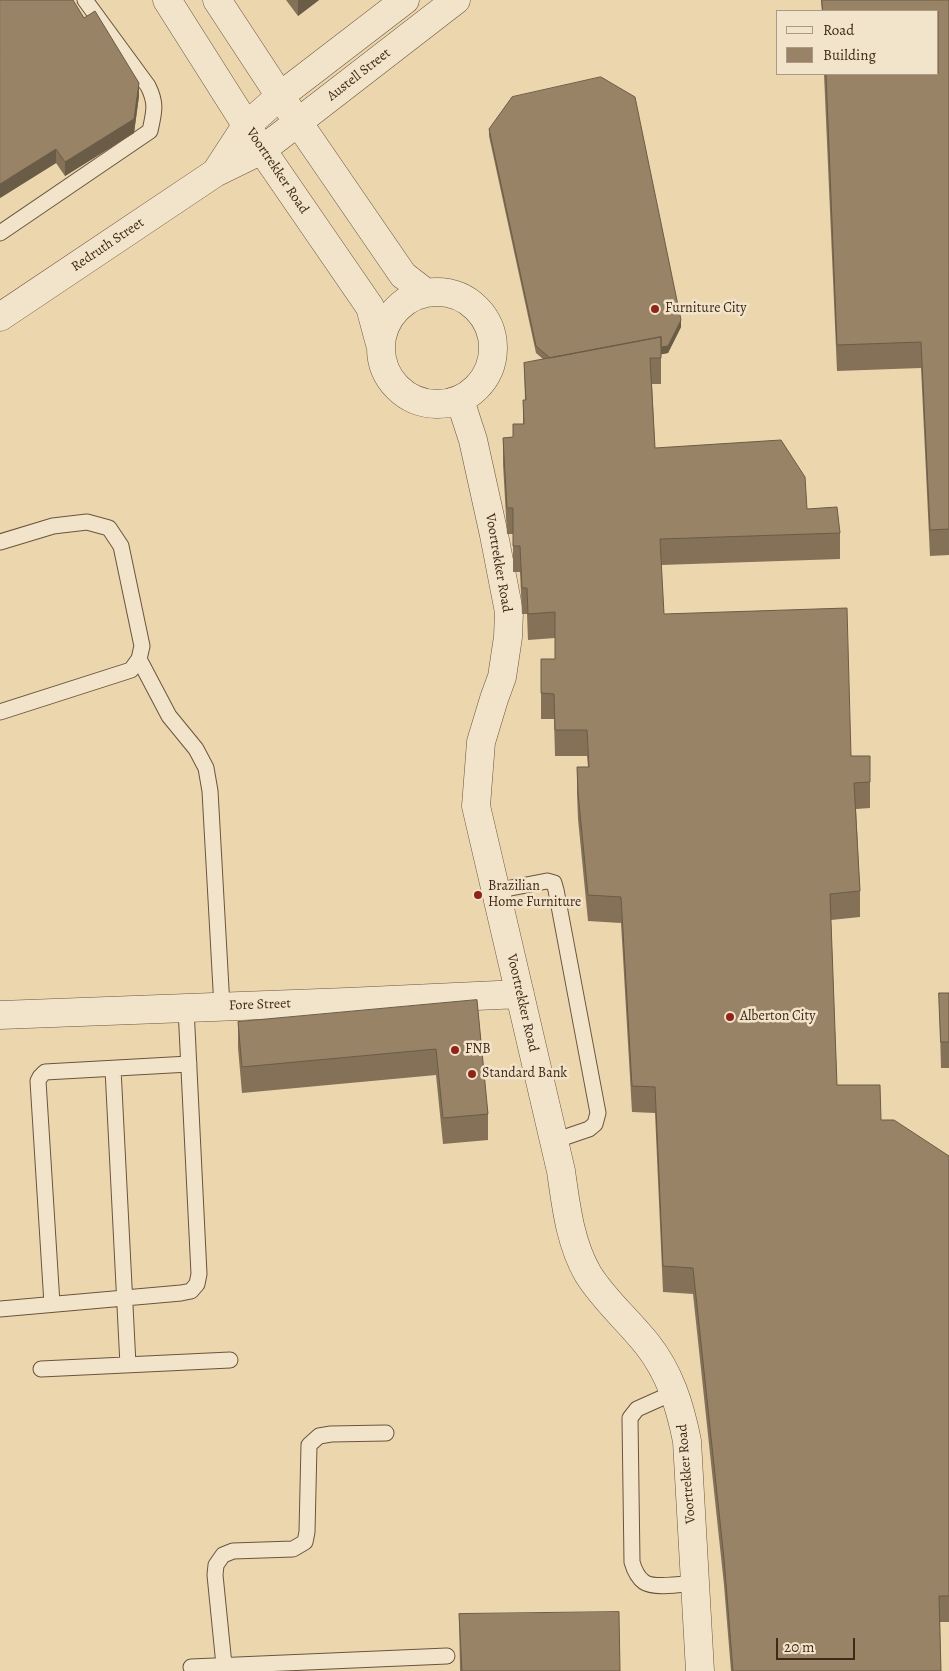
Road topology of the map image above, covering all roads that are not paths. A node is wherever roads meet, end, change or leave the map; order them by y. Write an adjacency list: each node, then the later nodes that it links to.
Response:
1 (85, 0): 11 (lane)
2 (167, 0): 8 (street, Voortrekker Road)
3 (217, 0): 6 (street)
4 (405, 0): 6 (street, Redruth Street)
5 (456, 0): 7 (street, Austell Street)
6 (280, 96): 7 (street); 8 (street, Redruth Street)
7 (299, 122): 9 (street, Austell Street); 12 (street)
8 (246, 126): 9 (street, Voortrekker Road); 10 (street, Redruth Street)
9 (262, 150): 10 (street, Redruth Street); 14 (street, Voortrekker Road)
10 (215, 173): 13 (street, Redruth Street)
11 (0, 233)
12 (426, 292): 14 (street); 15 (street)
13 (0, 317)
14 (380, 344): 15 (street)
15 (460, 400): 19 (street, Voortrekker Road)
16 (0, 542): 17 (lane)
17 (140, 659): 18 (lane); 21 (lane)
18 (0, 712)
19 (495, 891): 20 (street, Voortrekker Road); 26 (lane)
20 (520, 994): 21 (street, Fore Street); 26 (street, Voortrekker Road)
21 (222, 1007): 22 (street, Fore Street)
22 (186, 1008): 23 (street, Fore Street); 24 (lane)
23 (0, 1015)
24 (189, 1064): 25 (lane); 27 (lane)
25 (113, 1069): 27 (lane); 28 (lane)
26 (554, 1140): 33 (street, Voortrekker Road)
27 (125, 1299): 28 (lane); 31 (lane)
28 (52, 1304): 29 (lane)
29 (0, 1309)
30 (230, 1360): 31 (lane)
31 (128, 1365): 32 (lane)
32 (41, 1369)
33 (675, 1392): 35 (street, Voortrekker Road); 35 (lane)
34 (386, 1433): 38 (lane)
35 (695, 1583): 41 (street, Voortrekker Road)
36 (447, 1656): 37 (lane)
37 (420, 1664): 40 (lane)
38 (224, 1665): 39 (lane); 40 (lane)
39 (191, 1667)
40 (274, 1667)
41 (700, 1671)

